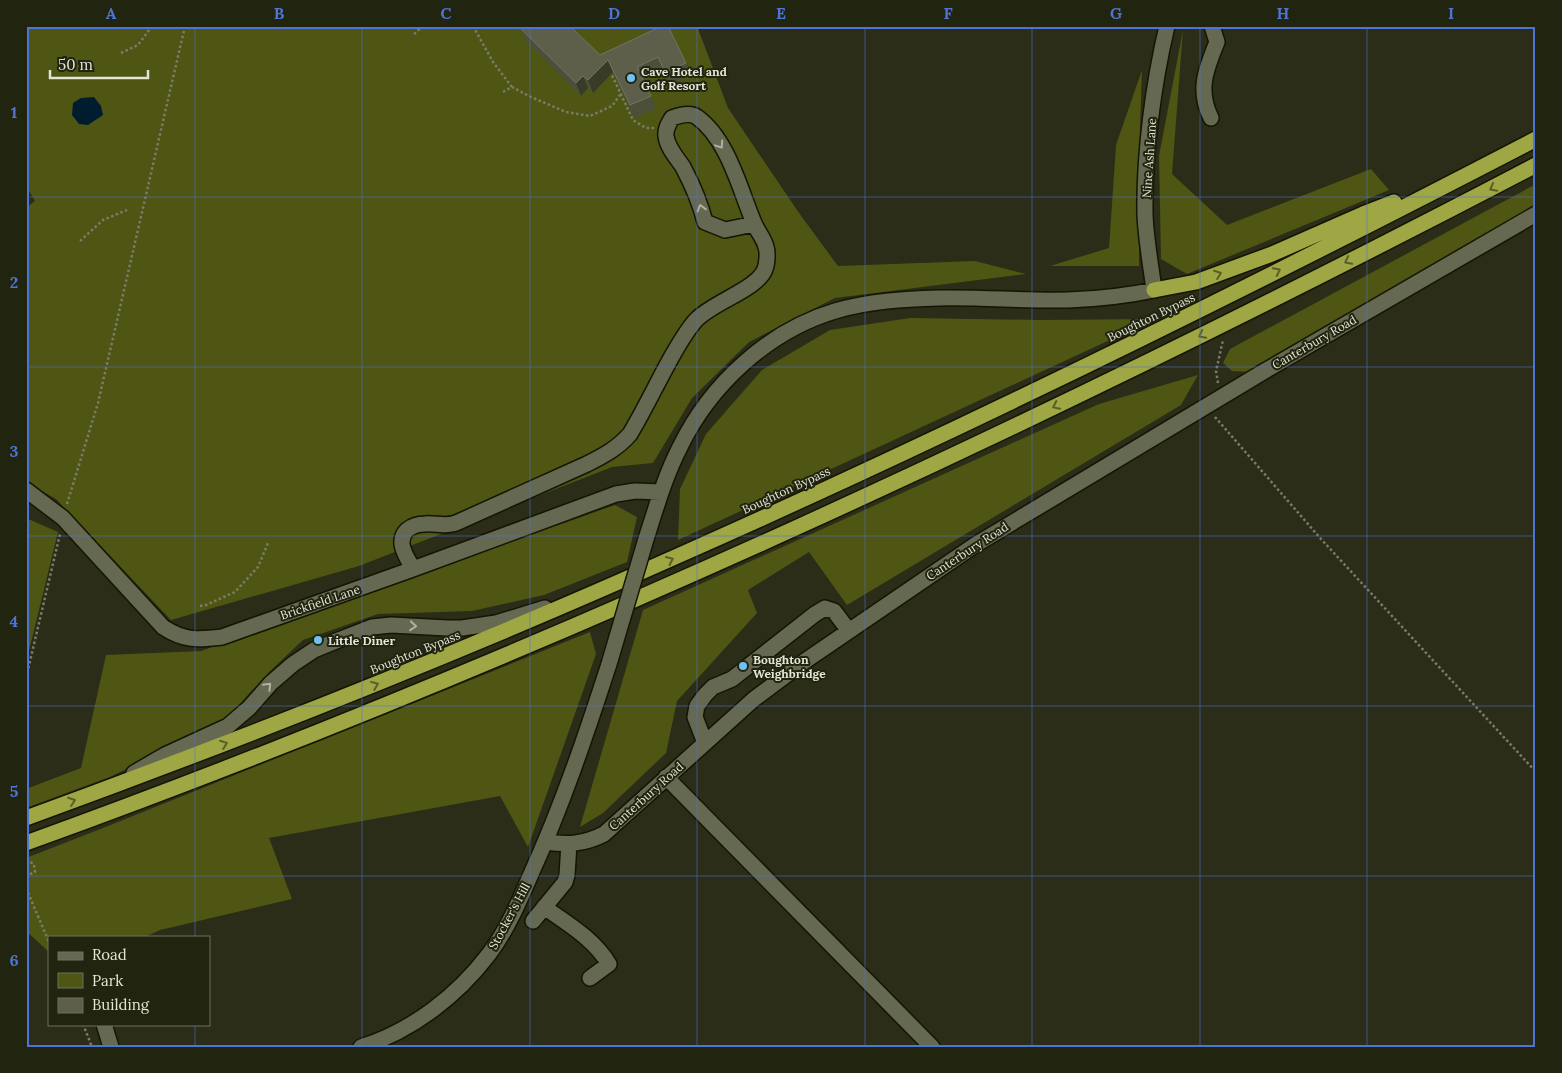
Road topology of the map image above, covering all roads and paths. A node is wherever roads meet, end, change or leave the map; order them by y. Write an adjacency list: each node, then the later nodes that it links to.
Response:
1 (152, 26): 8 (path)
2 (185, 26): 27 (path)
3 (423, 26): 7 (path)
4 (473, 26): 10 (path)
5 (1167, 26): 22 (street, Nine Ash Lane)
6 (1212, 26): 13 (street)
7 (414, 34)
8 (121, 53)
9 (607, 65): 12 (path)
10 (512, 87): 11 (path); 12 (path)
11 (503, 92)
12 (620, 95): 14 (path)
13 (1211, 118)
14 (667, 127): 20 (street, one-way to 14); 20 (street, one-way to 20)
15 (1536, 139): 17 (highway, Boughton Bypass)
16 (1536, 165): 40 (highway, one-way to 40)
17 (1467, 174): 22 (highway, one-way to 17); 30 (highway, Boughton Bypass, one-way to 17)
18 (127, 210): 21 (path)
19 (1536, 214): 24 (street, Canterbury Road)
20 (754, 224): 29 (street)
21 (80, 241)
22 (1154, 290): 26 (street)
23 (1223, 340): 24 (path)
24 (1221, 397): 32 (street, Canterbury Road); 35 (path)
25 (26, 490): 27 (street, Brickfield Lane)
26 (661, 492): 29 (street, Brickfield Lane); 39 (street, bridge)
27 (63, 518): 29 (street, Brickfield Lane); 33 (path)
28 (268, 543): 31 (path)
29 (413, 569)
30 (588, 595): 37 (highway, Boughton Bypass, one-way to 30); 37 (street, one-way to 30)
31 (200, 606)
32 (849, 631): 34 (street, Canterbury Road); 34 (street)
33 (26, 678)
34 (705, 743): 36 (street, Canterbury Road)
35 (1536, 772)
36 (666, 777): 41 (street, Canterbury Road); 55 (street)
37 (111, 787): 38 (highway, Boughton Bypass, one-way to 37)
38 (26, 818)
39 (546, 842): 41 (street, Canterbury Road); 51 (street, Stocker's Hill)
40 (26, 843)
41 (568, 844): 45 (street)
42 (26, 860): 43 (path)
43 (26, 876)
44 (26, 888): 47 (path)
45 (544, 907): 46 (street); 48 (street)
46 (533, 921)
47 (48, 940)
48 (590, 978)
49 (84, 1026): 52 (path)
50 (105, 1026): 53 (street)
51 (395, 1040): 54 (street, Stocker's Hill)
52 (92, 1047)
53 (111, 1047)
54 (361, 1047)
55 (932, 1047)

